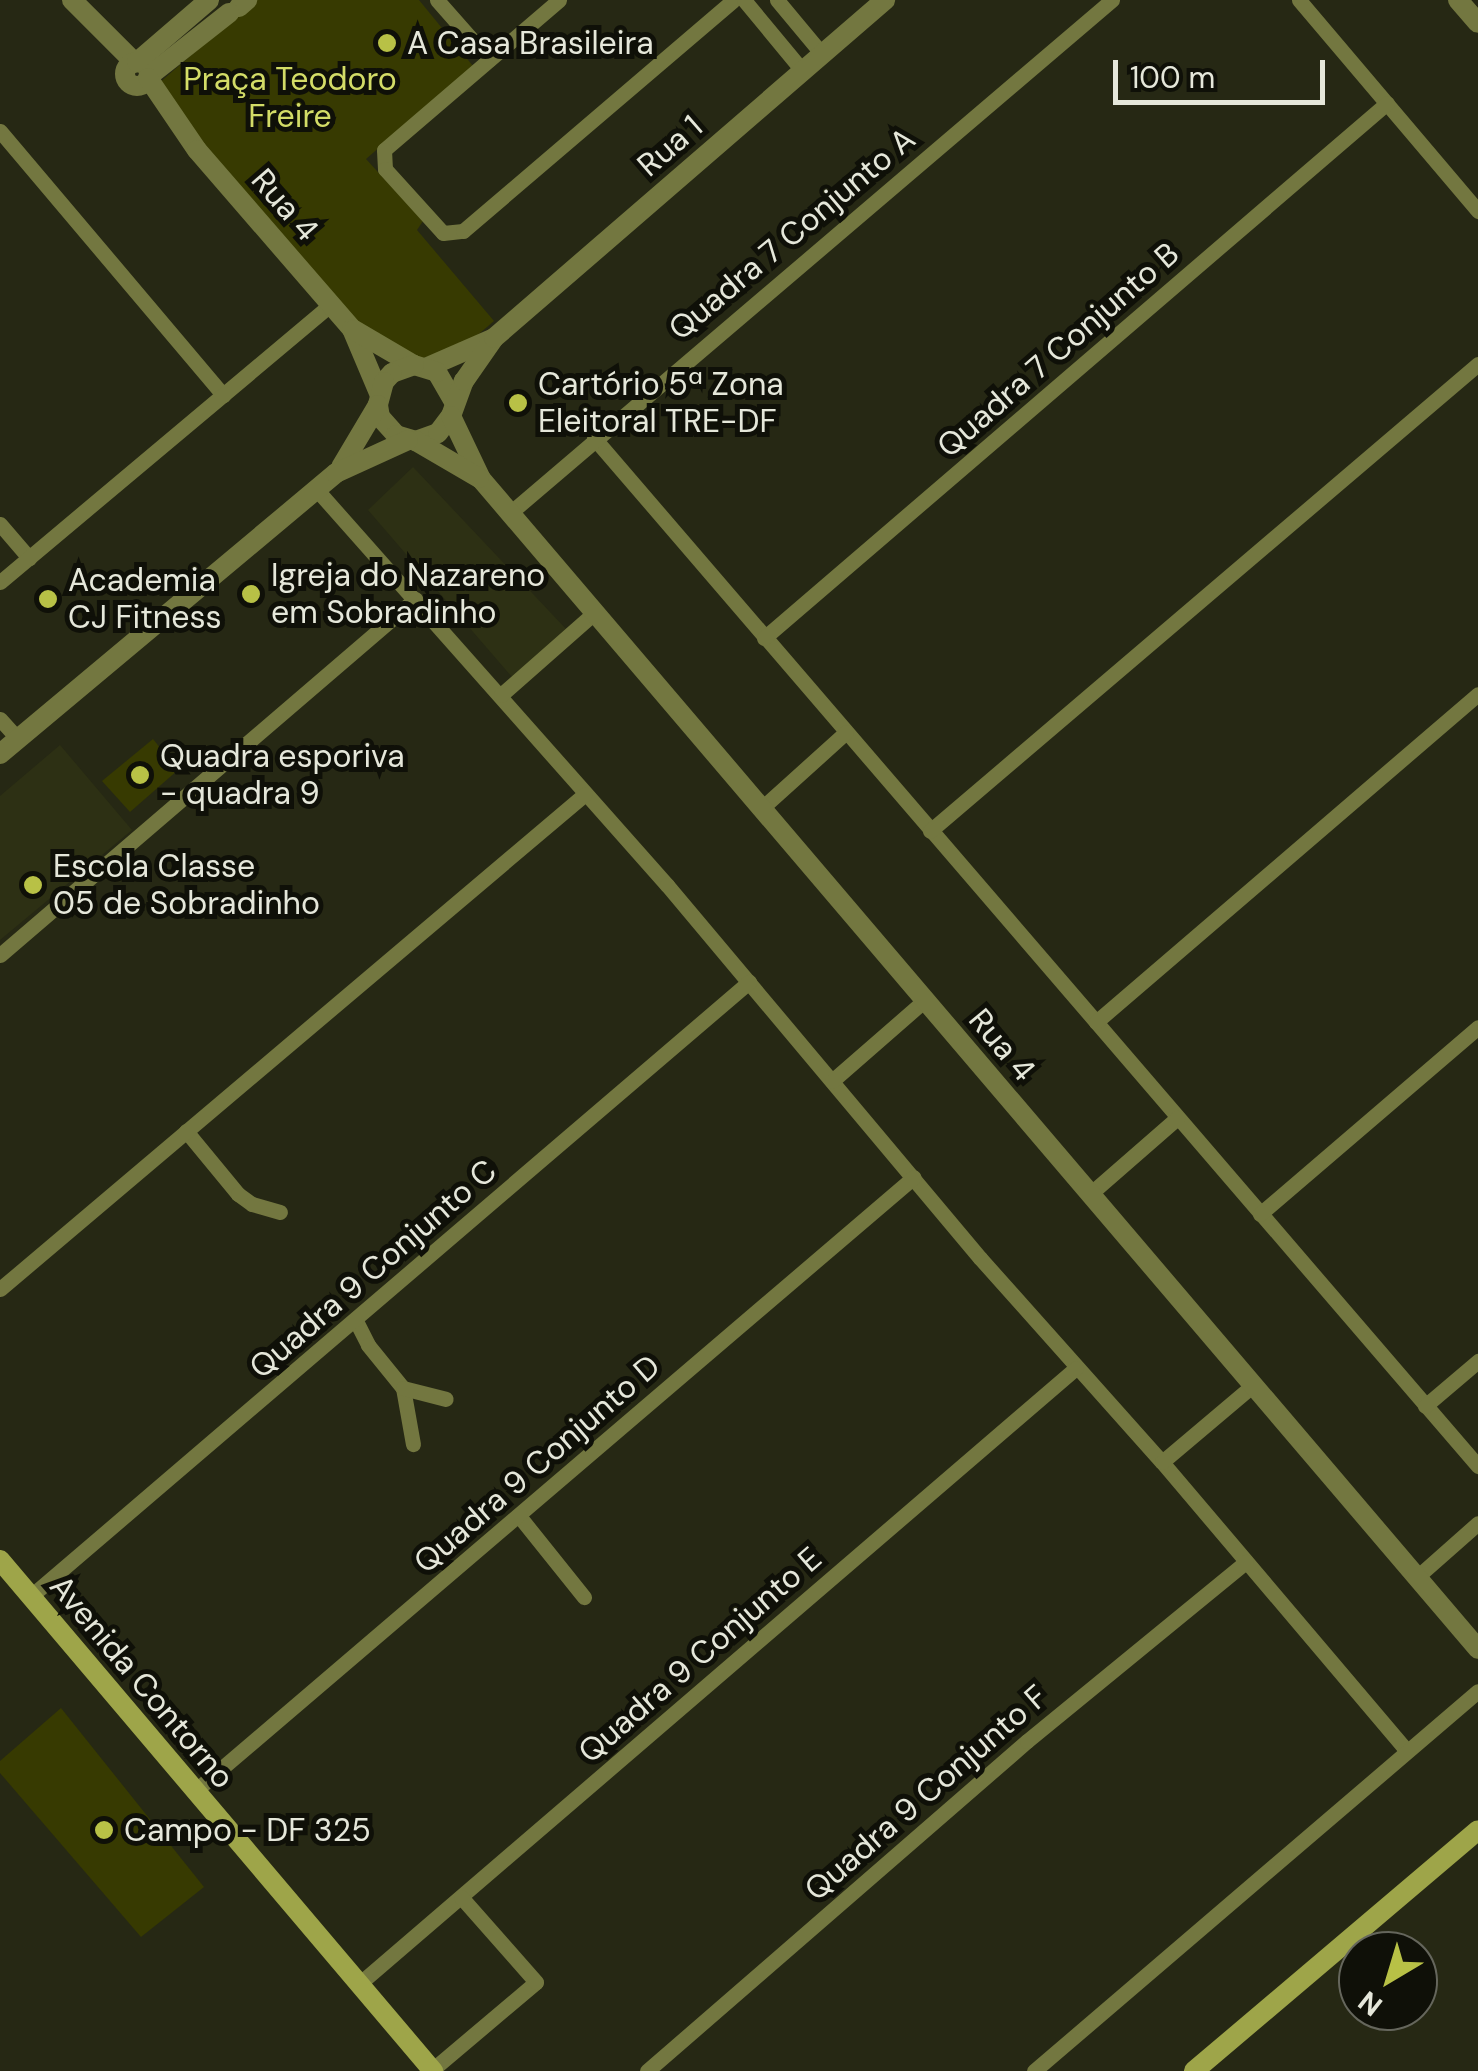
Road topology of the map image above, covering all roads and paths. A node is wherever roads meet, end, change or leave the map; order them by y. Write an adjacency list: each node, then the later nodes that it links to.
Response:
1 (437, 0): 15 (street)
2 (559, 0): 15 (street)
3 (732, 0): 15 (street)
4 (744, 0): 13 (street)
5 (885, 0): 14 (street, Rua 1)
6 (1112, 0): 29 (street, Quadra 7 Conjunto A)
7 (1458, 0): 12 (street)
8 (230, 3): 17 (street)
9 (1308, 3): 18 (street)
10 (77, 5): 17 (street, Rua 4)
11 (782, 7): 13 (street); 14 (street)
12 (1478, 24)
13 (768, 30): 16 (street)
14 (822, 54): 16 (street, Rua 1)
15 (488, 59)
16 (802, 70): 23 (street, Rua 1)
17 (138, 73): 21 (street, Rua 4)
18 (1388, 104): 20 (street); 40 (street, Quadra 7 Conjunto B)
19 (0, 130): 26 (street)
20 (1478, 211)
21 (331, 304): 22 (street, Rua 4); 26 (street)
22 (352, 329): 25 (street); 27 (street)
23 (494, 338): 25 (street); 28 (street)
24 (1478, 364): 49 (street)
25 (421, 366): 27 (street); 28 (street)
26 (223, 395): 36 (street)
27 (378, 399): 30 (street); 31 (street)
28 (452, 408): 30 (street); 32 (street)
29 (594, 438): 34 (street, Quadra 7 Conjunto A); 40 (street)
30 (412, 440): 31 (street); 32 (street)
31 (336, 473): 33 (street)
32 (482, 479): 34 (street, Rua 4)
33 (317, 490): 38 (street); 45 (street)
34 (510, 513): 39 (street, Rua 4)
35 (0, 524): 36 (street)
36 (29, 558): 37 (street)
37 (0, 582)
38 (415, 599): 42 (street); 50 (street)
39 (595, 612): 42 (street); 48 (street, Rua 4)
40 (764, 638): 44 (street)
41 (1478, 694): 53 (street)
42 (502, 695): 47 (street)
43 (0, 719): 45 (street)
44 (846, 732): 48 (street); 49 (street)
45 (18, 739): 46 (street)
46 (0, 754)
47 (585, 794): 51 (street); 57 (street)
48 (762, 808): 52 (street, Rua 4)
49 (930, 831): 53 (street)
50 (0, 955)
51 (749, 982): 55 (street); 63 (street, Quadra 9 Conjunto C)
52 (925, 1000): 55 (street); 59 (street, Rua 4)
53 (1096, 1022): 56 (street)
54 (1478, 1027): 61 (street)
55 (832, 1081): 58 (street)
56 (1177, 1118): 59 (street); 61 (street)
57 (186, 1131): 60 (street); 62 (street)
58 (914, 1177): 65 (street); 73 (street, Quadra 9 Conjunto D)
59 (1090, 1194): 66 (street, Rua 4)
60 (280, 1212)
61 (1260, 1214): 69 (street)
62 (0, 1288)
63 (356, 1320): 67 (street); 78 (street, Quadra 9 Conjunto C)
64 (1478, 1361): 69 (street)
65 (1076, 1368): 71 (street); 85 (street, Quadra 9 Conjunto E)
66 (1253, 1385): 71 (street); 77 (street, Rua 4)
67 (403, 1388): 68 (street); 70 (street)
68 (446, 1399)
69 (1425, 1406): 72 (street)
70 (413, 1444)
71 (1162, 1462): 76 (street)
72 (1478, 1466)
73 (518, 1516): 79 (street); 83 (street, Quadra 9 Conjunto D)
74 (1478, 1523): 77 (street)
75 (0, 1560): 78 (main road, Avenida Contorno)
76 (1246, 1562): 82 (street); 88 (street, Quadra 9 Conjunto F)
77 (1417, 1577): 80 (street, Rua 4)
78 (31, 1596): 83 (main road, Avenida Contorno)
79 (584, 1597)
80 (1478, 1649)
81 (1478, 1691): 82 (street)
82 (1406, 1750): 89 (street)
83 (195, 1791): 86 (main road, Avenida Contorno)
84 (1478, 1830): 90 (main road)
85 (460, 1896): 86 (street, Quadra 9 Conjunto E); 87 (street)
86 (359, 1984): 87 (main road, Avenida Contorno)
87 (432, 2070)
88 (646, 2071)
89 (1034, 2071)
90 (1194, 2071)

